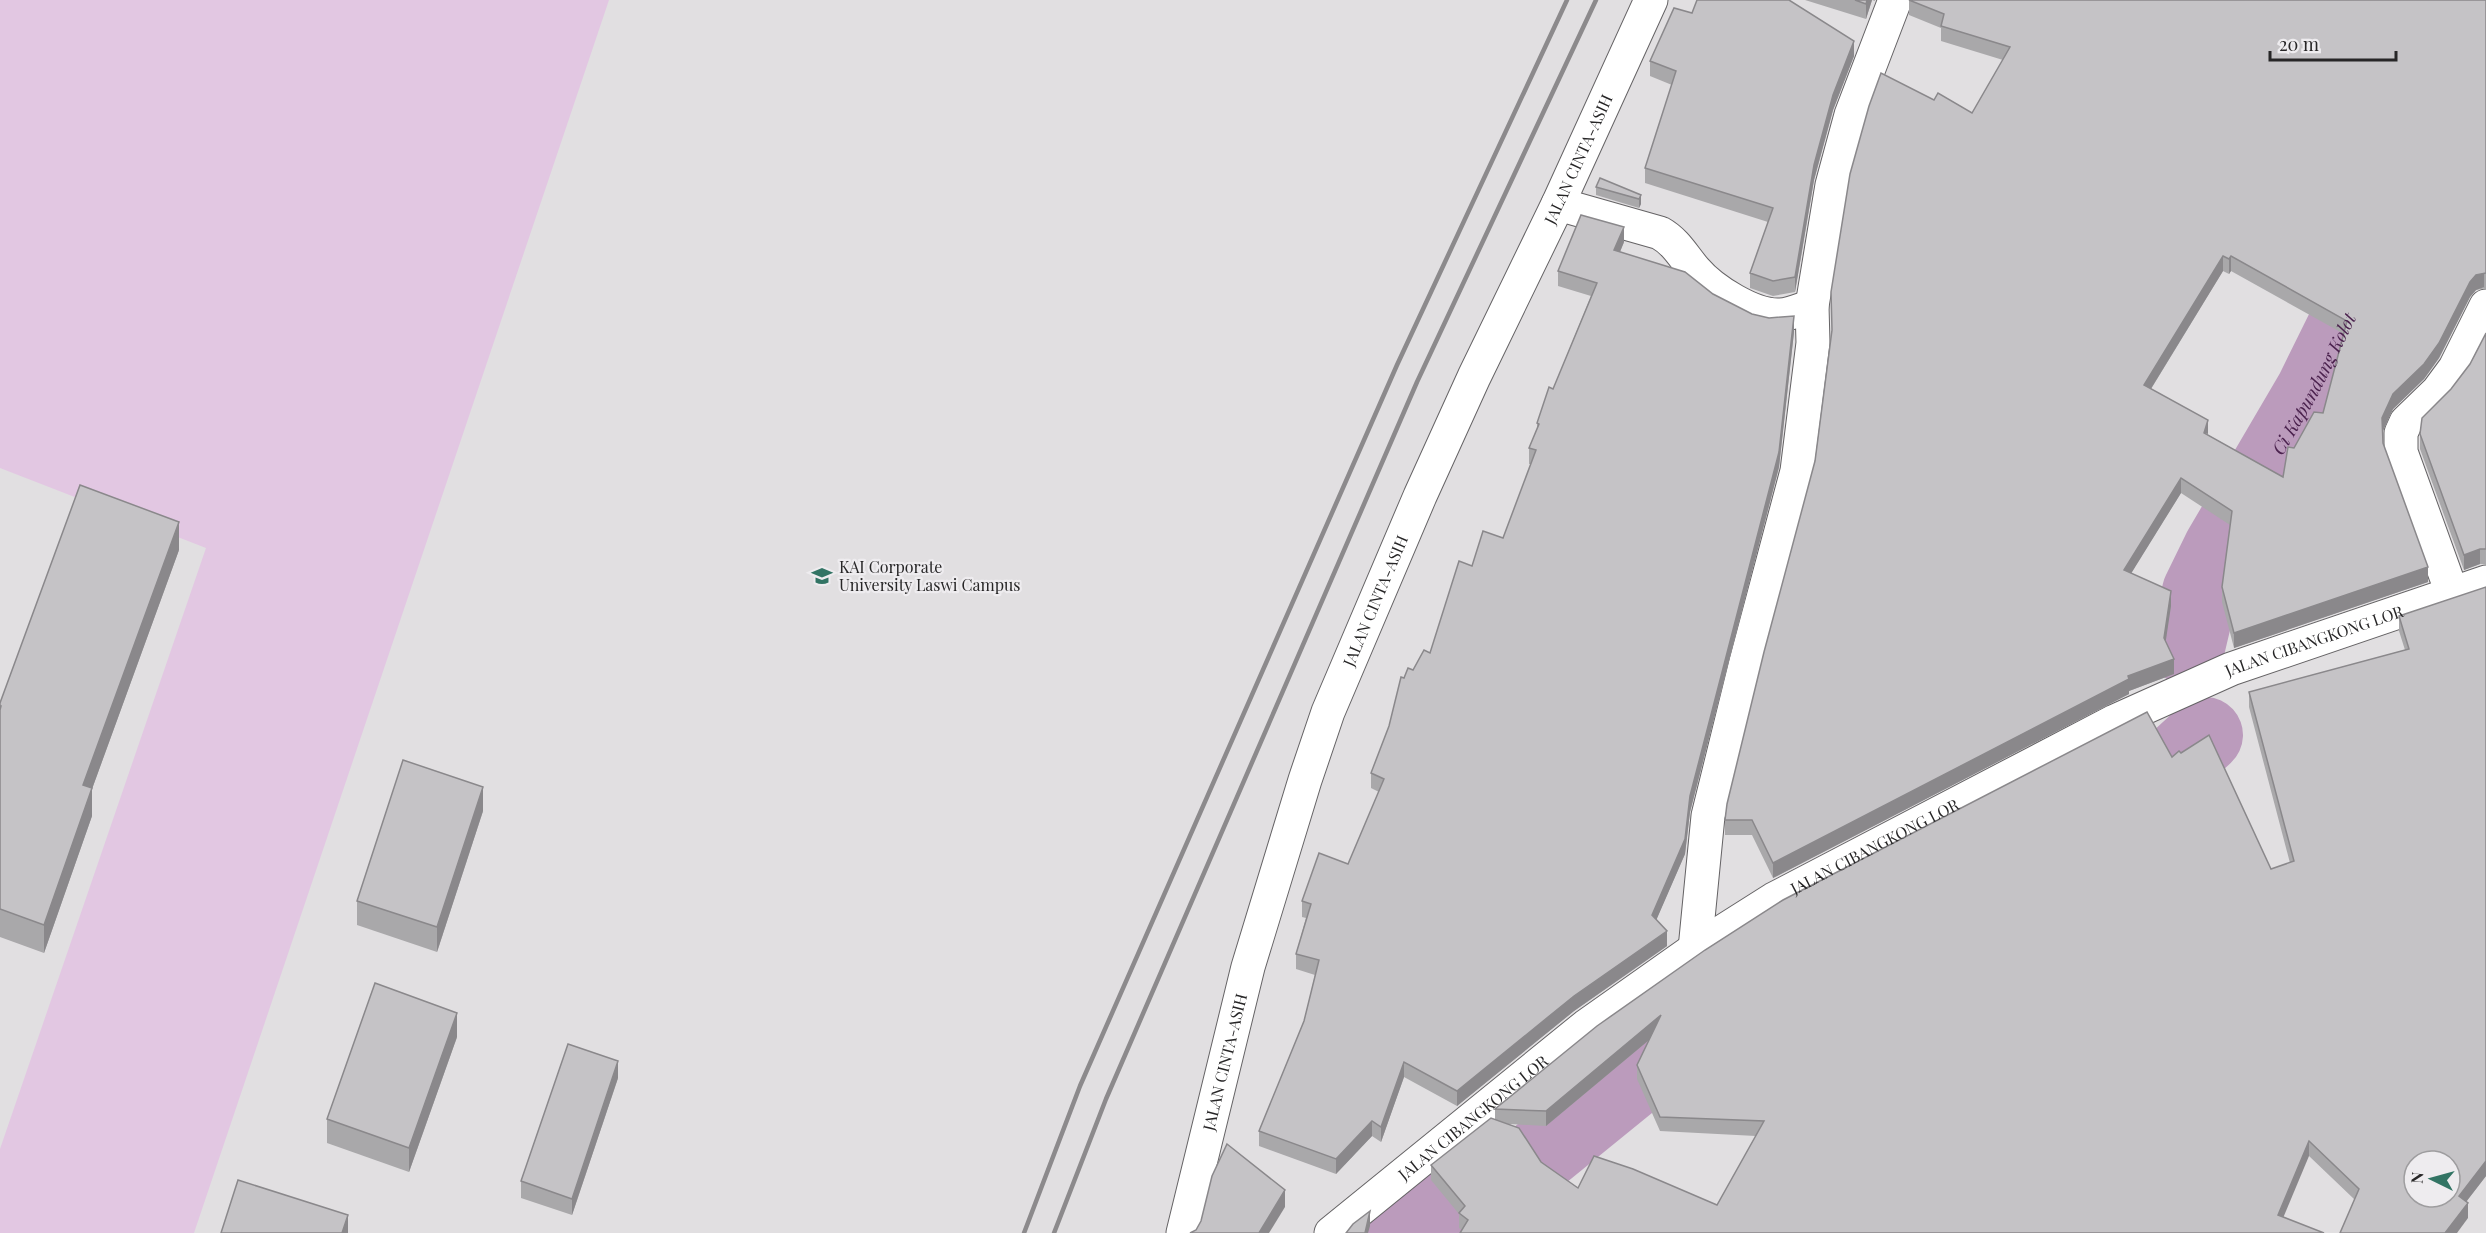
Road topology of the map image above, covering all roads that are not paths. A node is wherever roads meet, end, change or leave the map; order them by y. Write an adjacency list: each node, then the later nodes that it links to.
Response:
1 (1651, 0): 3 (street, JALAN CINTA-ASIH)
2 (1895, 0): 4 (street)
3 (1558, 204): 4 (street); 9 (street, JALAN CINTA-ASIH)
4 (1812, 306): 8 (street)
5 (2486, 306): 7 (street)
6 (2486, 582): 7 (street, JALAN CIBANGKONG LOR)
7 (2452, 593): 8 (street, JALAN CIBANGKONG LOR)
8 (1695, 949): 10 (street, JALAN CIBANGKONG LOR)
9 (1183, 1233)
10 (1331, 1233)

